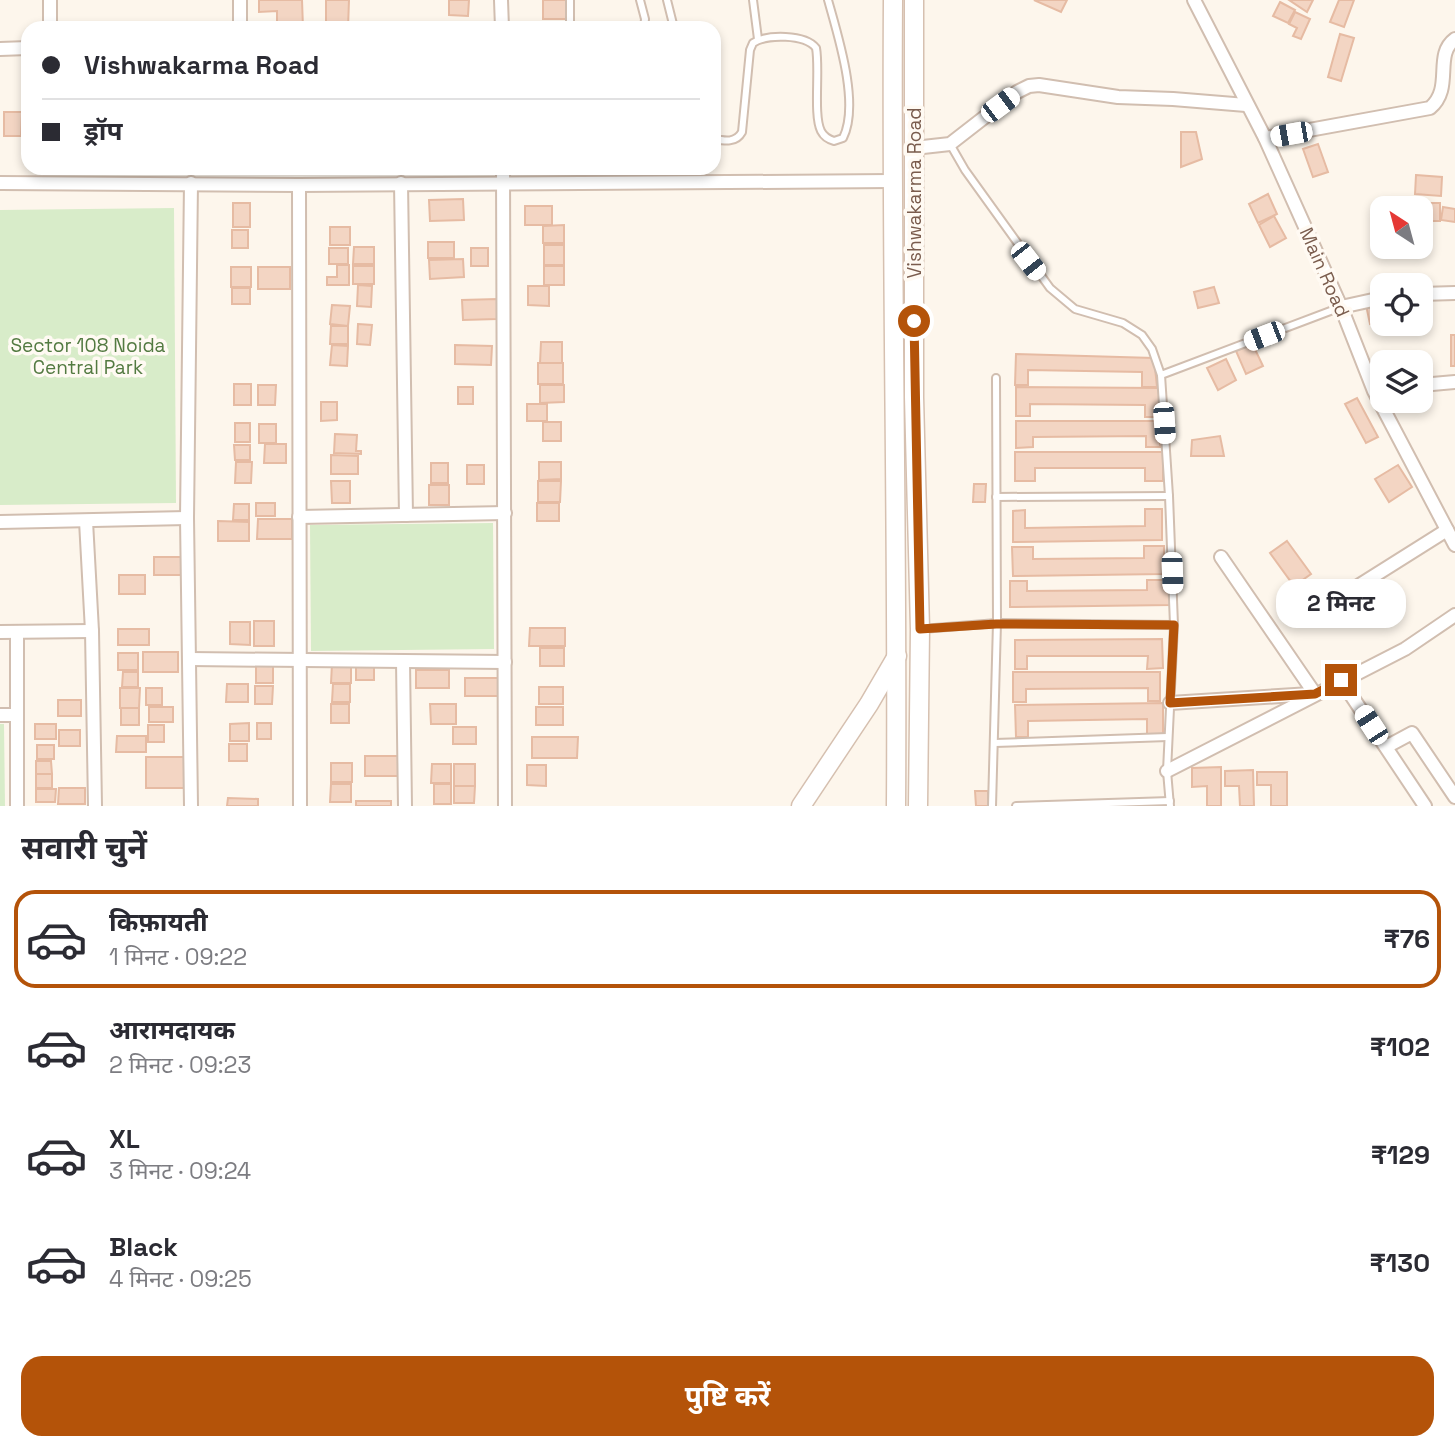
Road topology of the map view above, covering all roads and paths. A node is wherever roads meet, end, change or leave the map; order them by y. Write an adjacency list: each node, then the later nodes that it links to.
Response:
1 (50, 0): 12 (street)
2 (240, 0): 13 (street)
3 (501, 0): 14 (street)
4 (570, 0): 15 (lane)
5 (640, 0): 16 (lane)
6 (667, 0): 17 (lane)
7 (753, 0): 18 (lane)
8 (828, 0): 18 (lane)
9 (893, 0): 29 (main road, Vishwakarma Road)
10 (914, 0): 27 (main road, Vishwakarma Road)
11 (1194, 0): 23 (street, Main Road)
12 (50, 21)
13 (240, 21)
14 (502, 21)
15 (570, 21)
16 (645, 21)
17 (672, 21)
18 (758, 39): 25 (lane)
19 (1455, 39): 22 (street)
20 (21, 48): 21 (street)
21 (0, 49)
22 (1449, 90): 24 (street)
23 (1246, 106): 24 (street, Main Road); 26 (street)
24 (1265, 138): 40 (street, Main Road)
25 (721, 140)
26 (950, 144): 27 (street); 42 (lane)
27 (914, 148): 38 (main road, Vishwakarma Road)
28 (503, 175): 33 (street)
29 (892, 180): 33 (street); 37 (main road, Vishwakarma Road)
30 (0, 183): 31 (street)
31 (191, 183): 34 (street); 52 (street)
32 (401, 183): 33 (street); 34 (street); 50 (street)
33 (503, 183): 49 (street)
34 (299, 185): 51 (street)
35 (1455, 293): 36 (street)
36 (1433, 294)
37 (894, 295): 38 (main road); 66 (main road, Vishwakarma Road)
38 (914, 296): 62 (main road, Vishwakarma Road)
39 (1370, 301): 40 (street)
40 (1341, 307): 41 (street, Main Road); 42 (lane)
41 (1370, 372)
42 (1161, 375): 47 (lane)
43 (996, 378): 48 (lane)
44 (1455, 382): 45 (street)
45 (1433, 384)
46 (1389, 413): 55 (street, Main Road)
47 (1169, 496): 48 (lane); 61 (lane)
48 (996, 497): 60 (lane)
49 (505, 513): 50 (street); 70 (street)
50 (406, 515): 51 (street)
51 (299, 517): 68 (street)
52 (187, 518): 53 (street); 67 (street)
53 (86, 521): 54 (street); 63 (street)
54 (0, 522)
55 (1447, 530): 56 (street, Main Road); 58 (street)
56 (1455, 545)
57 (1221, 557): 72 (street)
58 (1339, 598)
59 (1455, 615): 71 (street)
60 (996, 624): 61 (lane); 62 (lane); 77 (lane)
61 (1174, 625): 73 (lane)
62 (920, 629): 90 (main road, Vishwakarma Road)
63 (92, 631): 65 (street); 83 (street)
64 (0, 632): 65 (street)
65 (17, 632): 75 (street)
66 (897, 656): 88 (main road); 89 (main road, Vishwakarma Road)
67 (190, 659): 68 (street); 84 (street)
68 (299, 660): 69 (street); 85 (street)
69 (403, 661): 70 (street); 86 (street)
70 (505, 662): 87 (street)
71 (1341, 680): 72 (street); 78 (street)
72 (1315, 694): 73 (street); 79 (street)
73 (1170, 703): 76 (lane)
74 (0, 715): 75 (street)
75 (17, 715): 82 (street)
76 (1168, 737): 77 (lane); 79 (lane)
77 (995, 743): 91 (lane)
78 (1386, 747): 80 (street); 93 (street)
79 (1167, 771): 81 (lane)
80 (1455, 797)
81 (1170, 804): 92 (lane)
82 (17, 806)
83 (95, 806)
84 (191, 806)
85 (300, 806)
86 (405, 806)
87 (505, 806)
88 (801, 806)
89 (896, 806)
90 (918, 806)
91 (992, 806)
92 (1016, 806)
93 (1424, 806)

